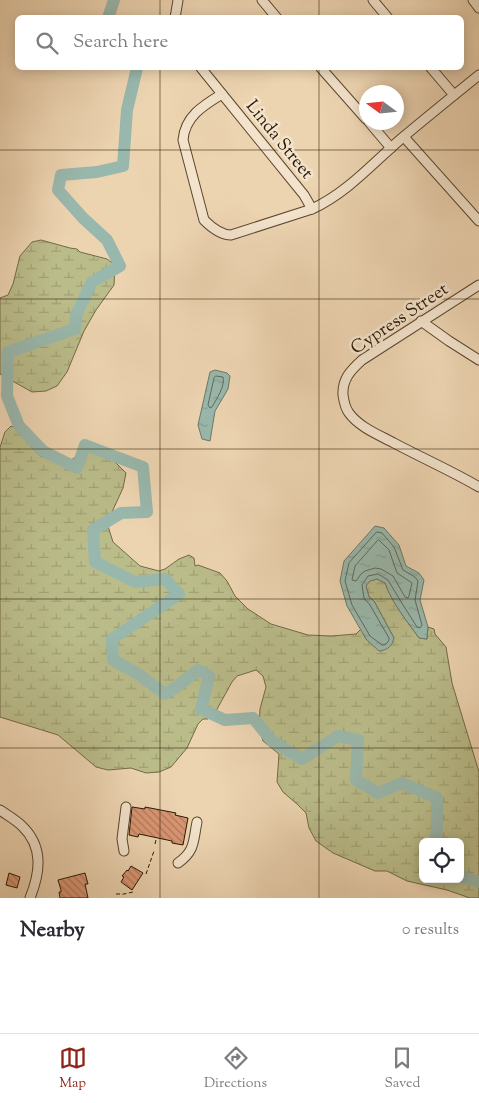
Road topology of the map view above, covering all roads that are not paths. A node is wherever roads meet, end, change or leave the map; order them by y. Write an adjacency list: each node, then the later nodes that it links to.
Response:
1 (178, 0): 6 (street)
2 (262, 0): 7 (street)
3 (373, 0): 8 (street)
4 (473, 0): 5 (street)
5 (479, 8)
6 (176, 15)
7 (274, 15)
8 (386, 15)
9 (203, 70): 13 (street, Linda Street)
10 (323, 70): 15 (street)
11 (433, 70): 14 (street)
12 (479, 75): 14 (street)
13 (222, 94): 19 (street, Linda Street); 19 (street)
14 (454, 95): 17 (street)
15 (359, 112)
16 (376, 130): 18 (street)
17 (404, 137): 18 (street); 20 (street)
18 (391, 148): 19 (street)
19 (312, 209)
20 (479, 221)
21 (479, 284): 22 (street, Cypress Street)
22 (421, 321): 23 (street); 24 (street, Cypress Street)
23 (479, 360)
24 (479, 488)
25 (126, 807): 28 (street)
26 (0, 810): 30 (street)
27 (196, 822): 29 (street)
28 (124, 851)
29 (178, 864)
30 (30, 898)

